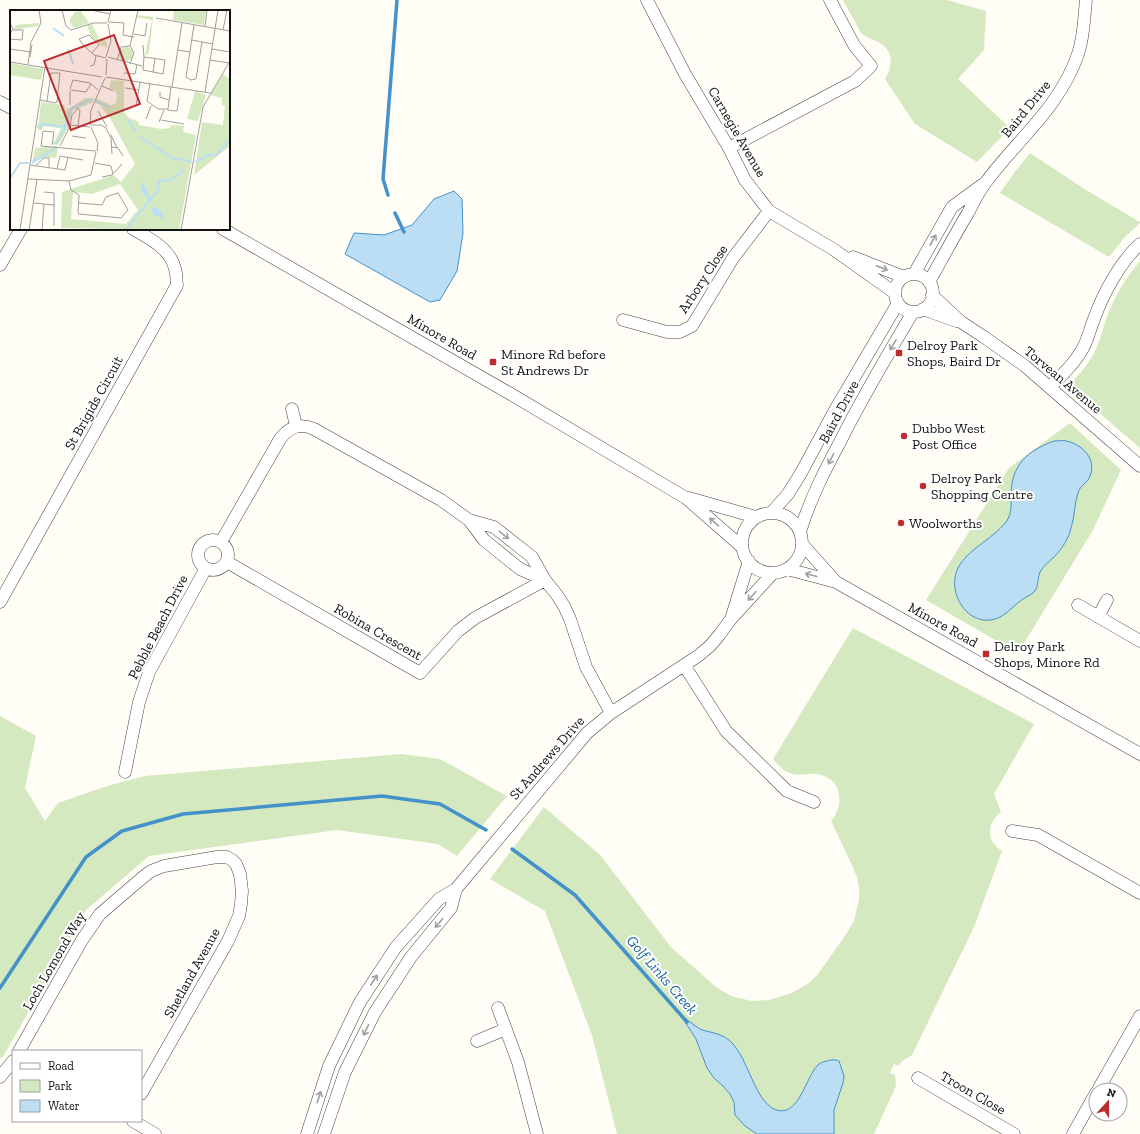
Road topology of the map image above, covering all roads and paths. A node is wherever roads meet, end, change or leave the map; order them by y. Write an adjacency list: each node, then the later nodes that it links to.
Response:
1 (647, 0): 6 (street, Carnegie Avenue)
2 (830, 0): 6 (street)
3 (1086, 0): 7 (street, Baird Drive)
4 (0, 102): 5 (street)
5 (10, 107)
6 (729, 148): 8 (street, Carnegie Avenue)
7 (985, 183): 15 (street, Baird Drive, one-way to 7); 16 (street, Baird Drive)
8 (768, 211): 13 (street, Carnegie Avenue); 20 (street, Arbory Close)
9 (20, 230): 14 (street)
10 (135, 230): 42 (street, St Brigids Circuit)
11 (225, 230): 26 (street, Minore Road)
12 (1140, 244): 22 (street)
13 (833, 250): 15 (street, Carnegie Avenue, one-way to 15); 18 (street, Carnegie Avenue)
14 (0, 265)
15 (909, 276): 16 (street); 18 (street)
16 (929, 282): 17 (street)
17 (932, 295): 19 (street); 21 (street, Torvean Avenue)
18 (896, 298): 19 (street); 27 (street, Baird Drive)
19 (918, 310): 21 (street, Torvean Avenue); 30 (street, Baird Drive, one-way to 30)
20 (623, 320)
21 (961, 322): 22 (street, Torvean Avenue)
22 (1050, 387): 25 (street, Torvean Avenue)
23 (292, 409): 24 (street)
24 (296, 426): 29 (street); 31 (street)
25 (1140, 466)
26 (686, 498): 28 (street, Minore Road); 33 (street, Minore Road, one-way to 26)
27 (772, 512): 28 (street); 30 (street)
28 (756, 517): 33 (street)
29 (469, 520): 39 (street); 39 (street, one-way to 39)
30 (800, 532): 32 (street)
31 (221, 542): 35 (street); 36 (street)
32 (802, 544): 37 (street); 40 (street, Minore Road)
33 (742, 547): 34 (street)
34 (749, 561): 38 (street); 45 (street, St Andrews Drive)
35 (227, 562): 36 (street); 39 (street, Robina Crescent)
36 (206, 568): 50 (street, Pebble Beach Drive)
37 (787, 569): 38 (street); 40 (street, Minore Road, one-way to 37)
38 (773, 573): 45 (street, St Andrews Drive, one-way to 45)
39 (545, 580): 48 (street)
40 (836, 582): 49 (street, Minore Road)
41 (1107, 600): 44 (street)
42 (0, 602)
43 (1078, 606): 44 (street)
44 (1098, 617): 46 (street)
45 (732, 619): 47 (street, St Andrews Drive)
46 (1140, 641)
47 (684, 665): 48 (street, St Andrews Drive); 51 (street)
48 (611, 713): 54 (street, St Andrews Drive)
49 (1140, 754)
50 (125, 772)
51 (814, 802)
52 (1012, 832): 55 (street)
53 (232, 860): 60 (street, Loch Lomond Way); 65 (street, Shetland Avenue)
54 (456, 889): 69 (street, St Andrews Drive, one-way to 54); 70 (street, St Andrews Drive, one-way to 70)
55 (1140, 893)
56 (498, 1008): 58 (street)
57 (1140, 1016): 64 (street)
58 (506, 1029): 59 (street); 71 (street)
59 (477, 1041)
60 (20, 1050)
61 (12, 1062): 62 (street)
62 (0, 1077)
63 (918, 1078): 72 (street, Troon Close)
64 (1103, 1082)
65 (142, 1092)
66 (1088, 1107): 73 (street)
67 (135, 1122): 68 (street)
68 (155, 1134)
69 (307, 1134)
70 (324, 1134)
71 (537, 1134)
72 (1014, 1134)
73 (1073, 1134)

